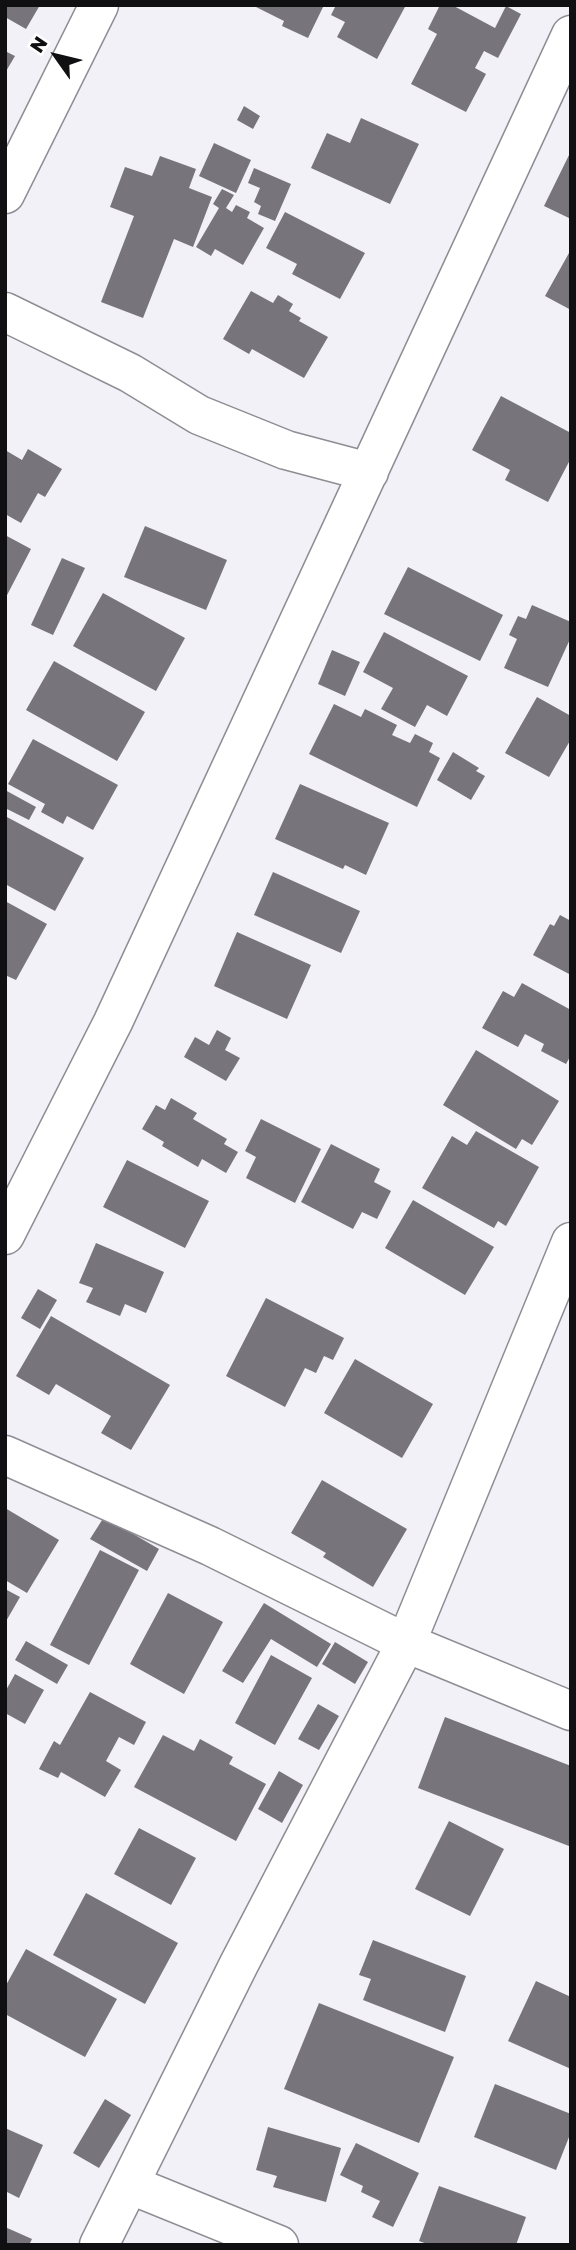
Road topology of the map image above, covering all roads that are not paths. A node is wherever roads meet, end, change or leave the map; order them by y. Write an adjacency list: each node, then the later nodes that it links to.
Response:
1 (100, 5): 3 (street)
2 (571, 34): 5 (street)
3 (5, 194)
4 (5, 312): 5 (street)
5 (369, 472): 6 (street)
6 (5, 1236)
7 (571, 1242): 9 (street)
8 (5, 1455): 9 (street)
9 (406, 1643): 10 (street); 11 (street)
10 (571, 1711)
11 (131, 2185): 12 (street); 13 (street)
12 (99, 2245)
13 (279, 2245)

